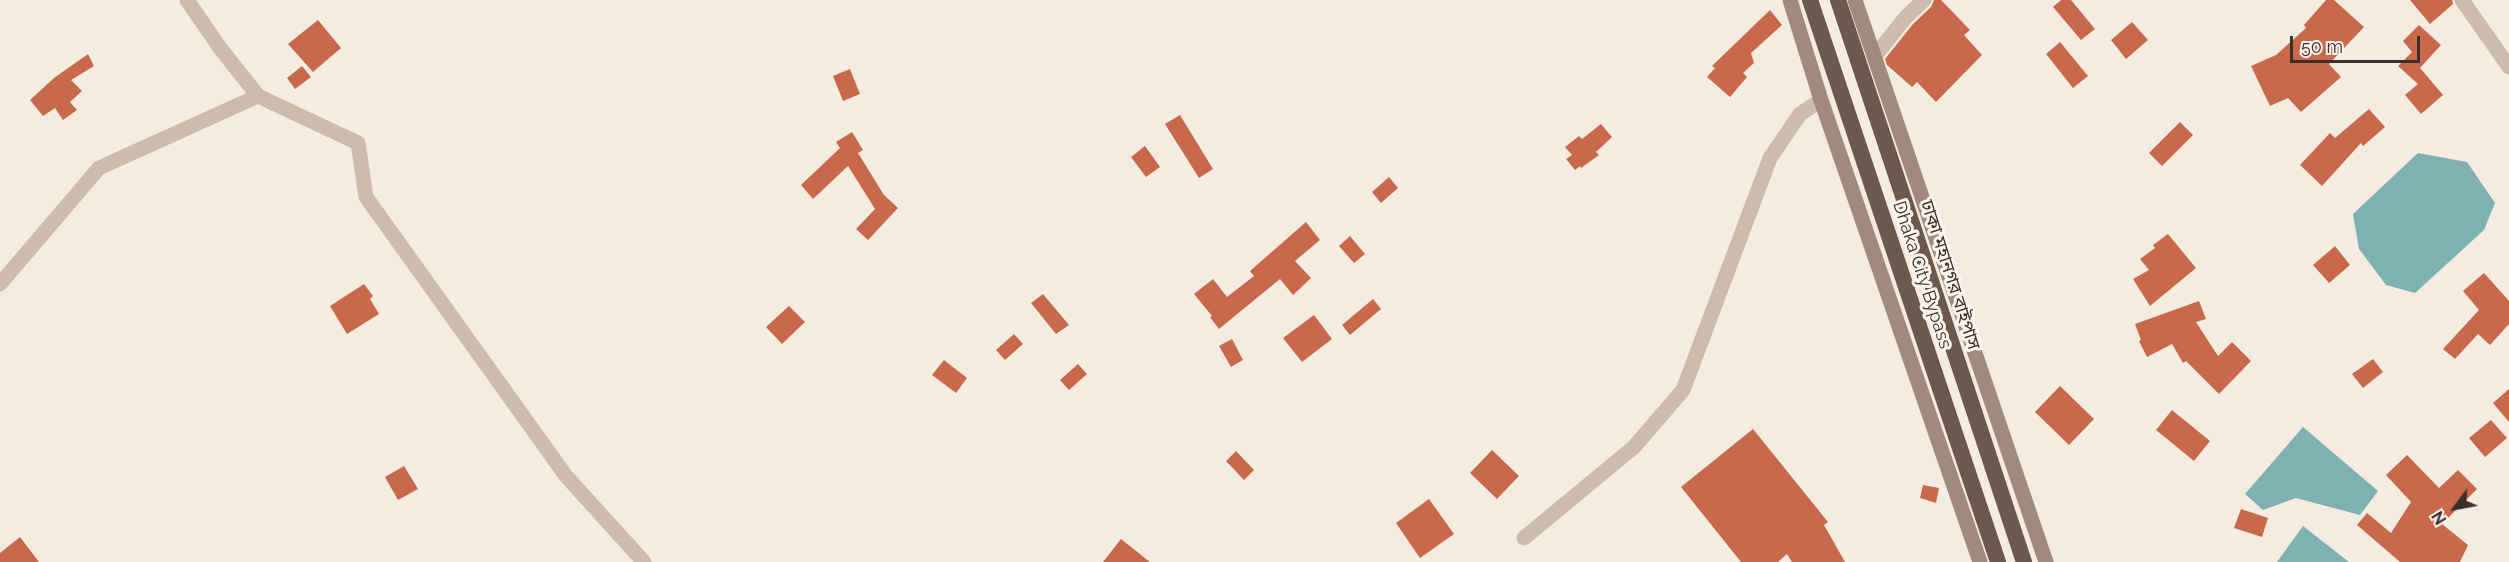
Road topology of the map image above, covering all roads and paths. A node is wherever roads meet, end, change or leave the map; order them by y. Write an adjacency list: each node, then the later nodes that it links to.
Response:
1 (187, 0): 10 (street)
2 (1790, 0): 11 (main road)
3 (1810, 0): 16 (highway, Dhaka City Bypass)
4 (1838, 0): 17 (highway, ঢাকা মহানগর বাইপাস)
5 (1855, 0): 8 (main road)
6 (1924, 0): 8 (street)
7 (2462, 0): 9 (street)
8 (1874, 57): 18 (main road)
9 (2509, 67)
10 (258, 96): 12 (street); 14 (street)
11 (1821, 100): 13 (street); 15 (main road)
12 (0, 284)
13 (1524, 538)
14 (644, 562)
15 (1980, 562)
16 (1998, 562)
17 (2024, 562)
18 (2046, 562)

